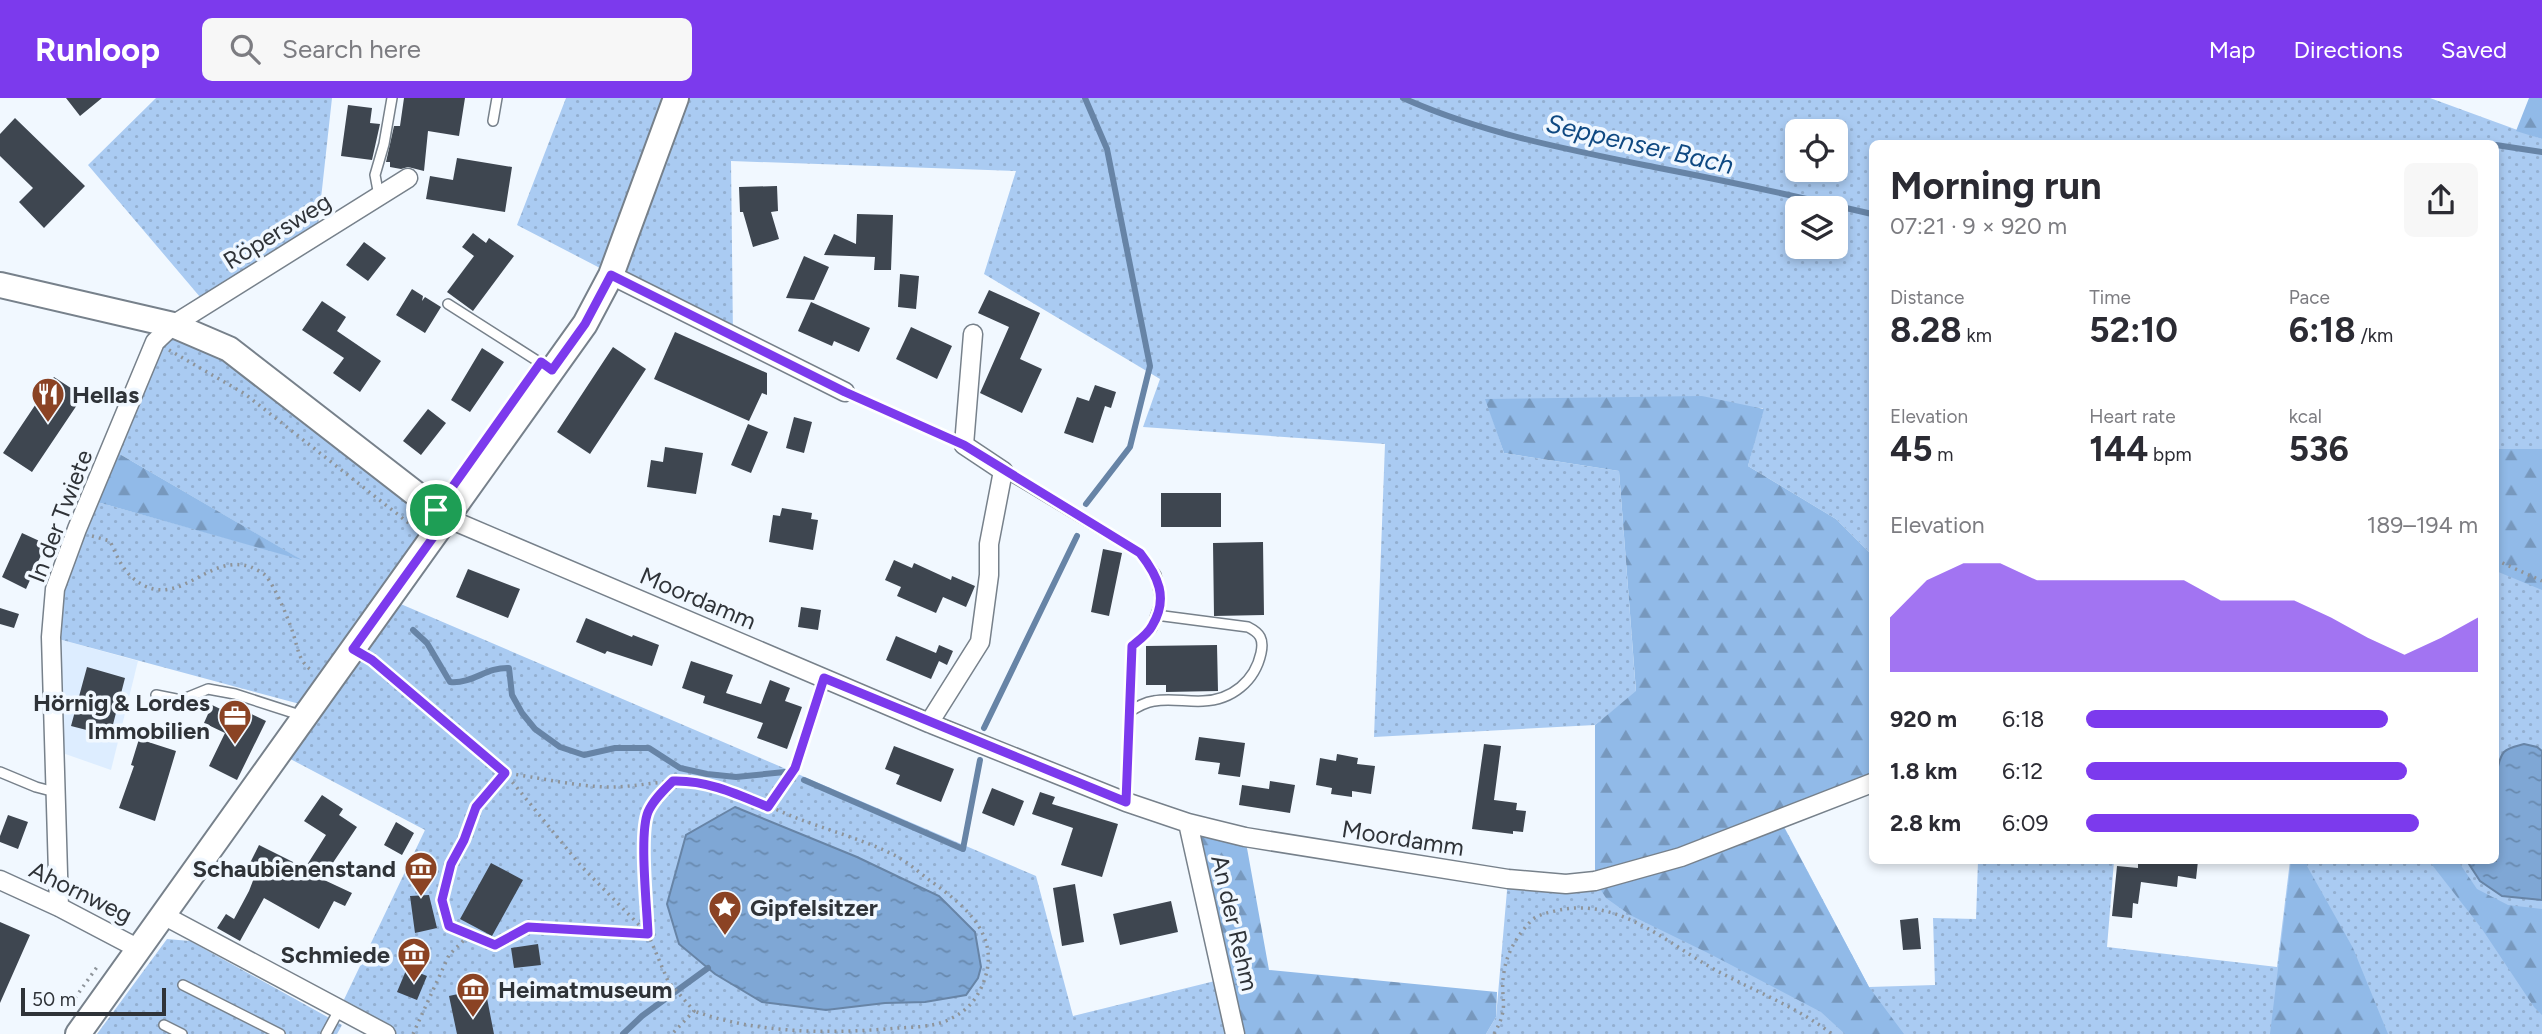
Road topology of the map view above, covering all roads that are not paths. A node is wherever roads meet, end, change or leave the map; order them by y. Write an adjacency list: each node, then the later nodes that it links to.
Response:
1 (392, 98): 6 (lane)
2 (497, 98): 4 (lane)
3 (676, 98): 7 (main road)
4 (493, 121)
5 (408, 178): 6 (street, Röpersweg)
6 (379, 196): 10 (street, Röpersweg)
7 (611, 275): 12 (main road); 13 (street)
8 (0, 285): 10 (main road)
9 (448, 304): 12 (lane)
10 (164, 334): 15 (main road); 23 (street, In der Twiete)
11 (973, 334): 14 (street)
12 (552, 370): 15 (main road)
13 (845, 392)
14 (1003, 471): 16 (lane); 20 (street)
15 (447, 518): 19 (main road); 20 (street, Moordamm)
16 (1156, 615): 18 (lane); 18 (lane)
17 (156, 695): 19 (lane)
18 (1129, 712): 24 (lane)
19 (304, 717): 28 (main road)
20 (929, 723): 24 (street, Moordamm)
21 (0, 772): 23 (lane)
22 (1869, 784): 25 (street, Moordamm)
23 (55, 792): 27 (street, In der Twiete)
24 (1126, 802): 25 (street, Moordamm)
25 (1188, 822): 38 (street, An der Rehm)
26 (0, 880): 27 (street, Ahornweg)
27 (59, 907): 29 (street, Ahornweg)
28 (163, 915): 29 (main road); 31 (street)
29 (139, 949): 34 (main road)
30 (183, 985): 36 (lane)
31 (340, 1010): 33 (street); 37 (lane)
32 (163, 1025): 35 (lane)
33 (379, 1032)
34 (78, 1034)
35 (182, 1034)
36 (280, 1034)
37 (326, 1034)
38 (1235, 1034)

